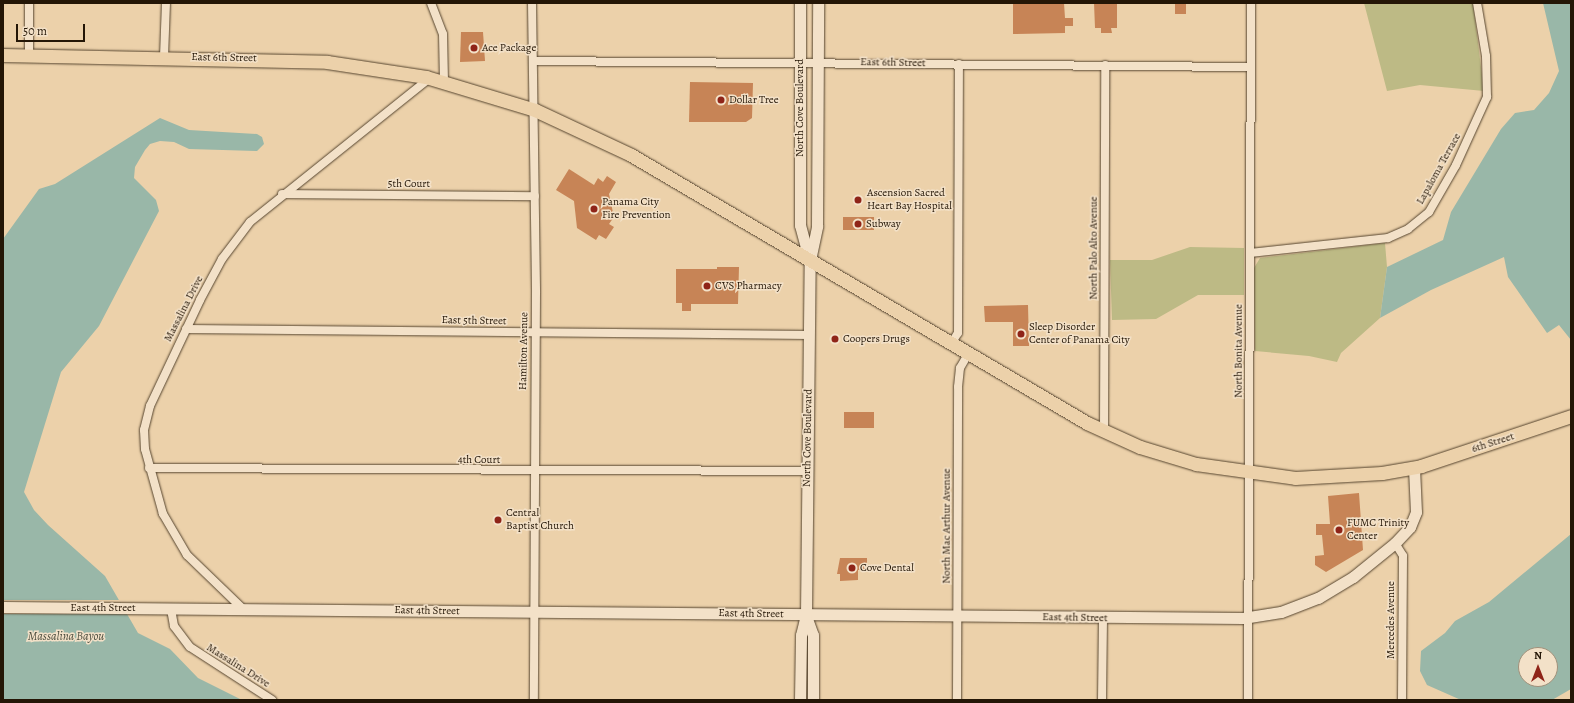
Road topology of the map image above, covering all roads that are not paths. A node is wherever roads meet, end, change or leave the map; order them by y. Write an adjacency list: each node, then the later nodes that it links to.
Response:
1 (30, 3): 10 (street)
2 (166, 3): 11 (street)
3 (431, 3): 19 (street)
4 (532, 3): 12 (street, Hamilton Avenue)
5 (800, 3): 13 (street, North Cove Boulevard)
6 (818, 3): 14 (street, North Cove Boulevard)
7 (1251, 3): 17 (street, North Bonita Avenue)
8 (1477, 3): 23 (street, Lapaloma Terrace)
9 (3, 55): 10 (main road, East 6th Street)
10 (30, 55): 11 (main road, East 6th Street)
11 (164, 57): 18 (main road, East 6th Street)
12 (535, 61): 13 (street, East 6th Street); 20 (street, Hamilton Avenue)
13 (800, 62): 14 (street, East 6th Street); 24 (street, North Cove Boulevard)
14 (818, 62): 15 (street, East 6th Street); 24 (street, North Cove Boulevard)
15 (959, 64): 16 (street, East 6th Street); 28 (street)
16 (1105, 65): 17 (street, East 6th Street); 31 (street, North Palo Alto Avenue)
17 (1251, 67): 23 (street, North Bonita Avenue)
18 (430, 78): 19 (main road, East 6th Street); 21 (street, Massalina Drive)
19 (444, 82): 20 (main road, East 6th Street)
20 (535, 110): 22 (street, Hamilton Avenue); 24 (main road, East 6th Street)
21 (282, 194): 22 (street, 5th Court); 25 (street, Massalina Drive)
22 (535, 196): 26 (street, Hamilton Avenue)
23 (1250, 252): 36 (street, North Bonita Avenue)
24 (810, 260): 27 (street, North Cove Boulevard); 28 (main road, East 6th Street)
25 (186, 329): 26 (street, East 5th Street); 32 (street, Massalina Drive)
26 (535, 332): 27 (street, East 5th Street); 34 (street, Hamilton Avenue)
27 (809, 335): 35 (street, North Cove Boulevard)
28 (951, 344): 29 (main road, 6th Street)
29 (968, 354): 31 (main road, 6th Street); 43 (street, North Mac Arthur Avenue)
30 (1571, 416): 33 (main road, 6th Street)
31 (1104, 432): 36 (main road, 6th Street)
32 (149, 468): 34 (street, 4th Court); 40 (street, Massalina Drive)
33 (1414, 468): 36 (main road, 6th Street); 37 (street, East 4th Street)
34 (534, 471): 35 (street, 4th Court); 41 (street, Hamilton Avenue)
35 (808, 471): 42 (street, North Cove Boulevard)
36 (1249, 474): 45 (street, North Bonita Avenue)
37 (1395, 543): 45 (street, East 4th Street); 53 (street, Mercedes Avenue)
38 (3, 607): 39 (street, East 4th Street)
39 (171, 609): 40 (street, East 4th Street); 46 (street, Massalina Drive)
40 (243, 609): 41 (street, East 4th Street)
41 (534, 612): 42 (street, East 4th Street); 47 (street, Hamilton Avenue)
42 (806, 615): 43 (street, East 4th Street); 48 (street, North Cove Boulevard); 49 (street, North Cove Boulevard)
43 (957, 616): 44 (street, East 4th Street); 50 (street, North Mac Arthur Avenue)
44 (1103, 618): 45 (street, East 4th Street); 51 (street)
45 (1248, 618): 52 (street, North Bonita Avenue)
46 (272, 700)
47 (534, 700)
48 (800, 700)
49 (813, 700)
50 (957, 700)
51 (1102, 700)
52 (1248, 700)
53 (1402, 700)

